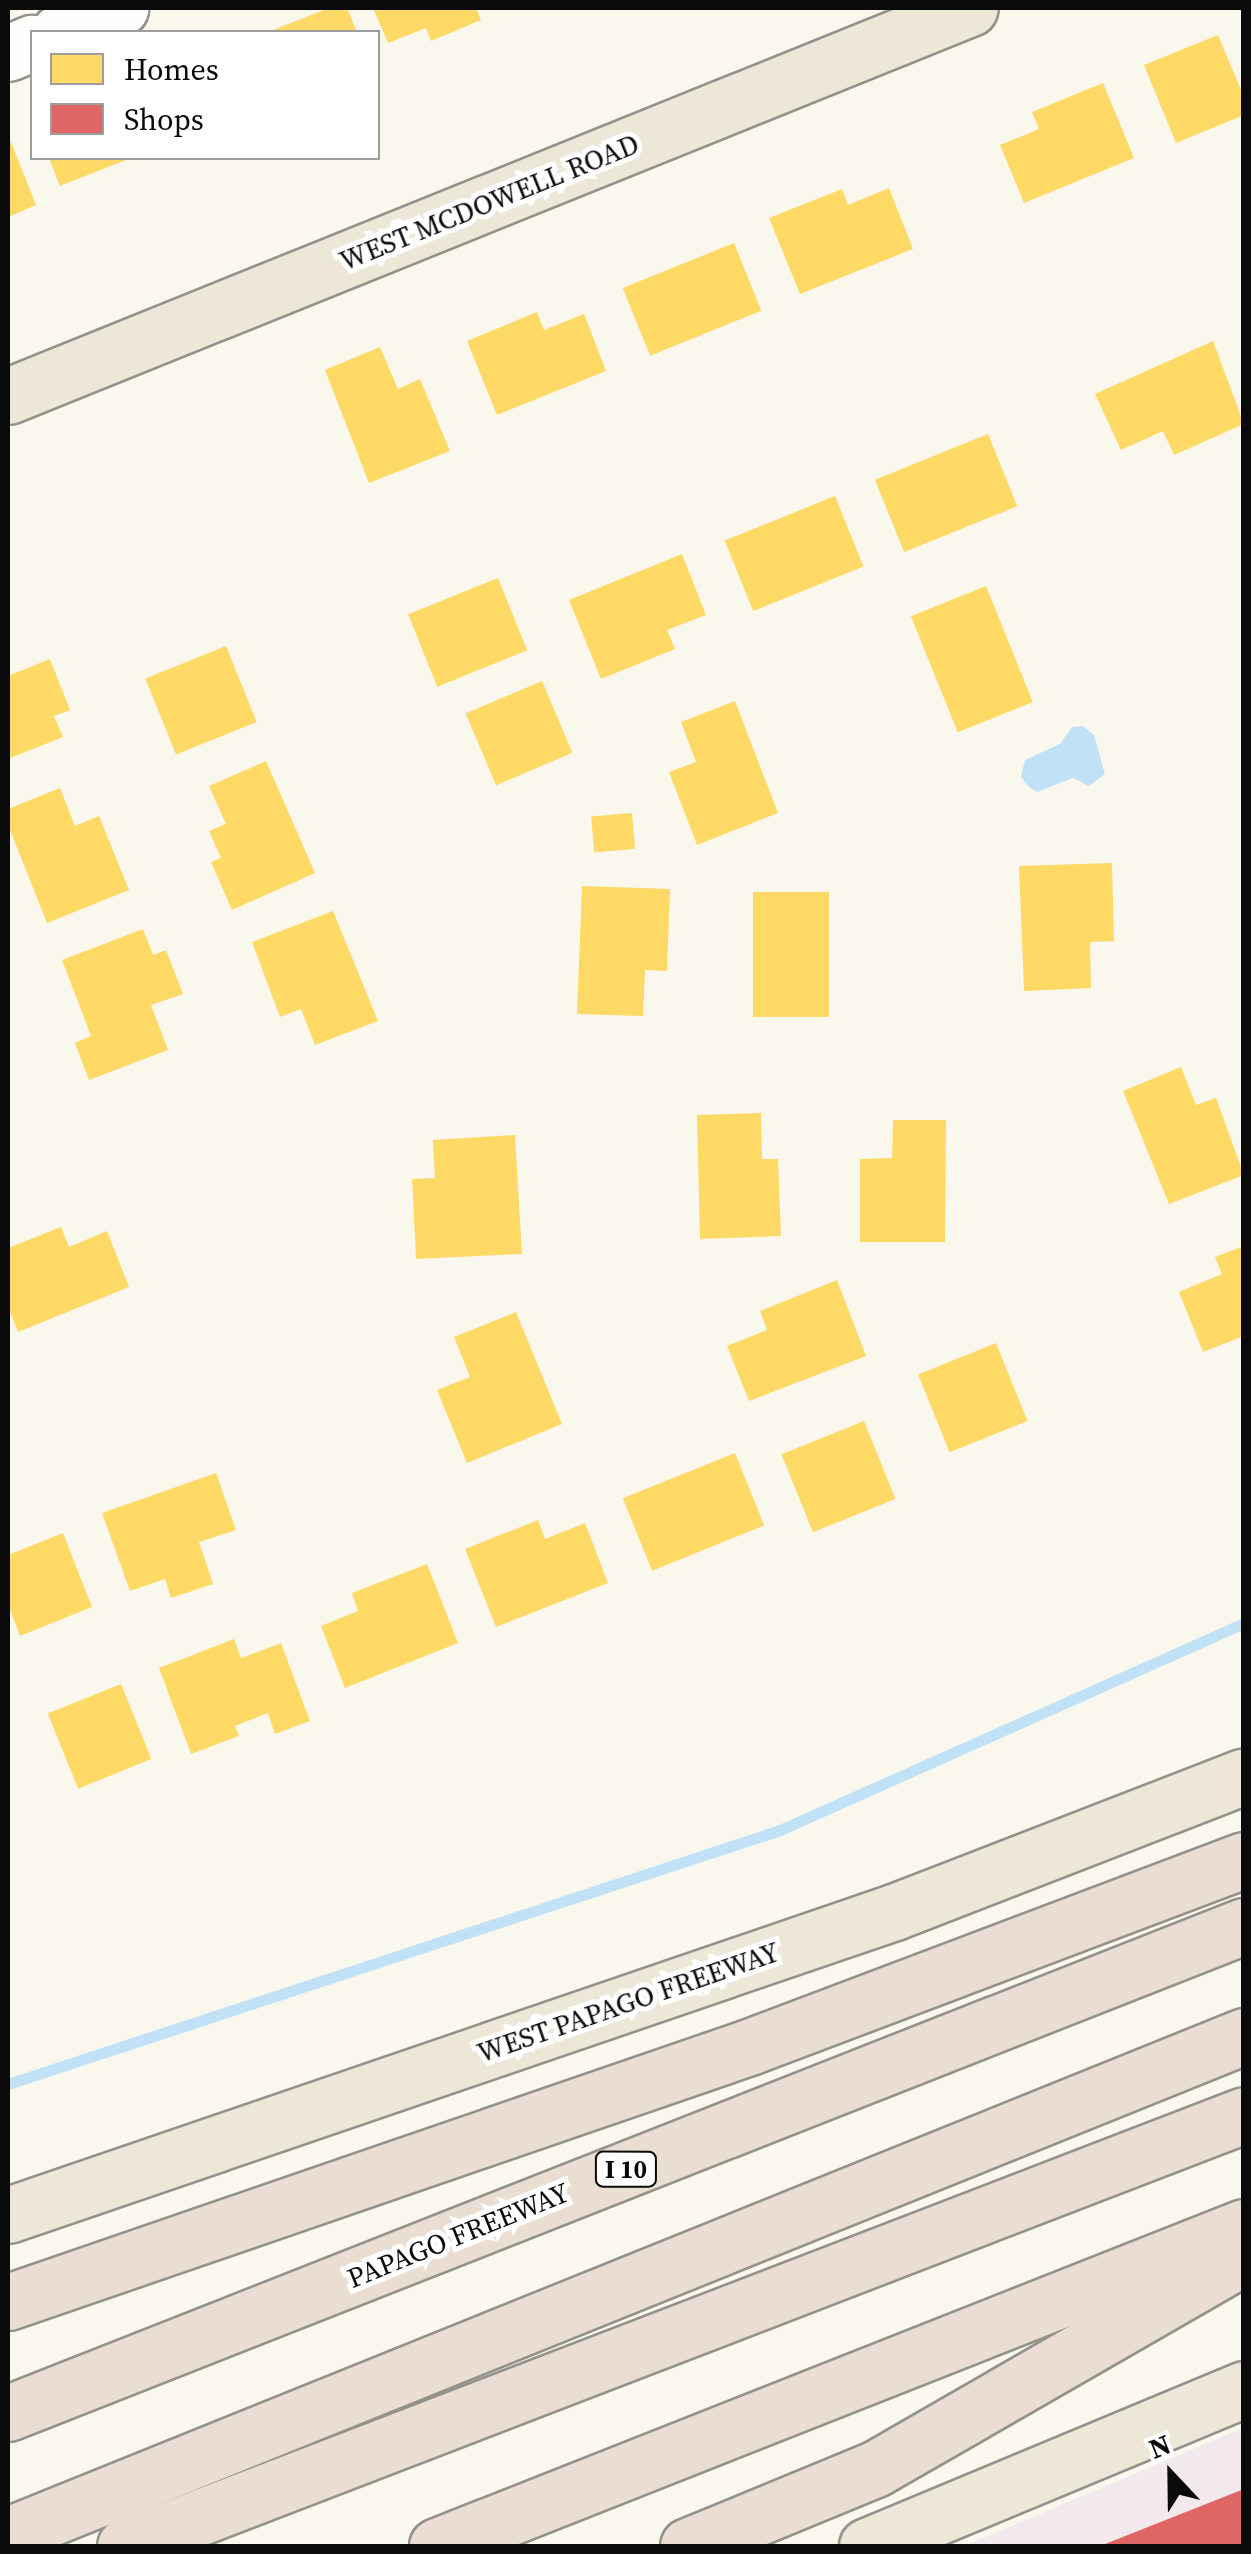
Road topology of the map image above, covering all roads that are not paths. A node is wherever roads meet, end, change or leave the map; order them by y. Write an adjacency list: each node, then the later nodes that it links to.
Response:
1 (120, 8): 3 (street)
2 (970, 8): 4 (main road, WEST MCDOWELL ROAD)
3 (64, 30)
4 (8, 396)
5 (1244, 1776): 10 (main road, WEST PAPAGO FREEWAY)
6 (1244, 1860): 13 (highway)
7 (1244, 1926): 15 (highway, PAPAGO FREEWAY / I 10)
8 (1244, 2036): 16 (highway)
9 (1244, 2115): 17 (highway)
10 (8, 2215)
11 (1244, 2227): 18 (highway)
12 (1244, 2257): 19 (highway)
13 (8, 2302)
14 (1244, 2388): 20 (main road)
15 (8, 2413)
16 (8, 2534)
17 (124, 2546)
18 (436, 2546)
19 (688, 2546)
20 (867, 2546)

